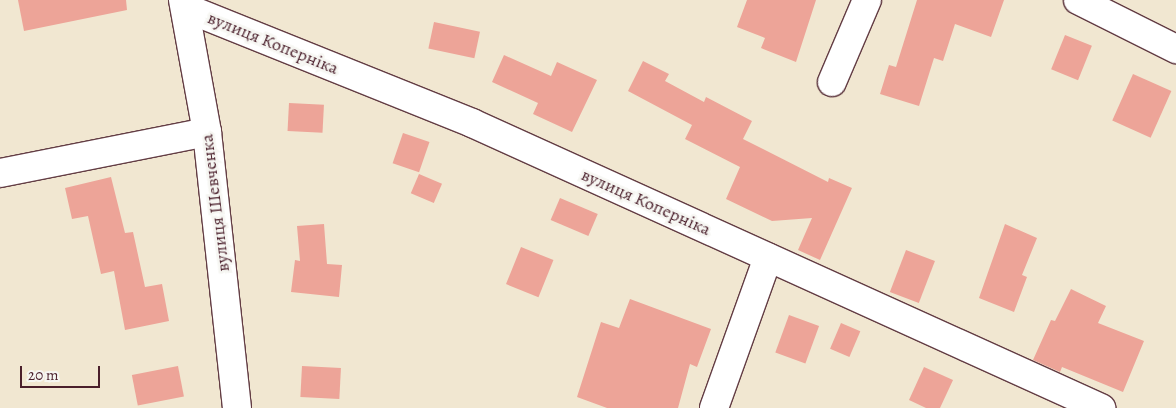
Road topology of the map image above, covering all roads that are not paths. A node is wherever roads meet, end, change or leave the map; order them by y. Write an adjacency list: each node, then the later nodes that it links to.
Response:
1 (867, 0): 5 (street)
2 (1078, 0): 4 (street)
3 (185, 4): 6 (street, вулиця Шевченка); 8 (street, вулиця Коперніка)
4 (1176, 49)
5 (832, 82)
6 (207, 132): 7 (street); 9 (street, вулиця Шевченка)
7 (0, 173)
8 (768, 257): 10 (street); 11 (street, вулиця Коперніка)
9 (237, 408)
10 (714, 408)
11 (1101, 408)

